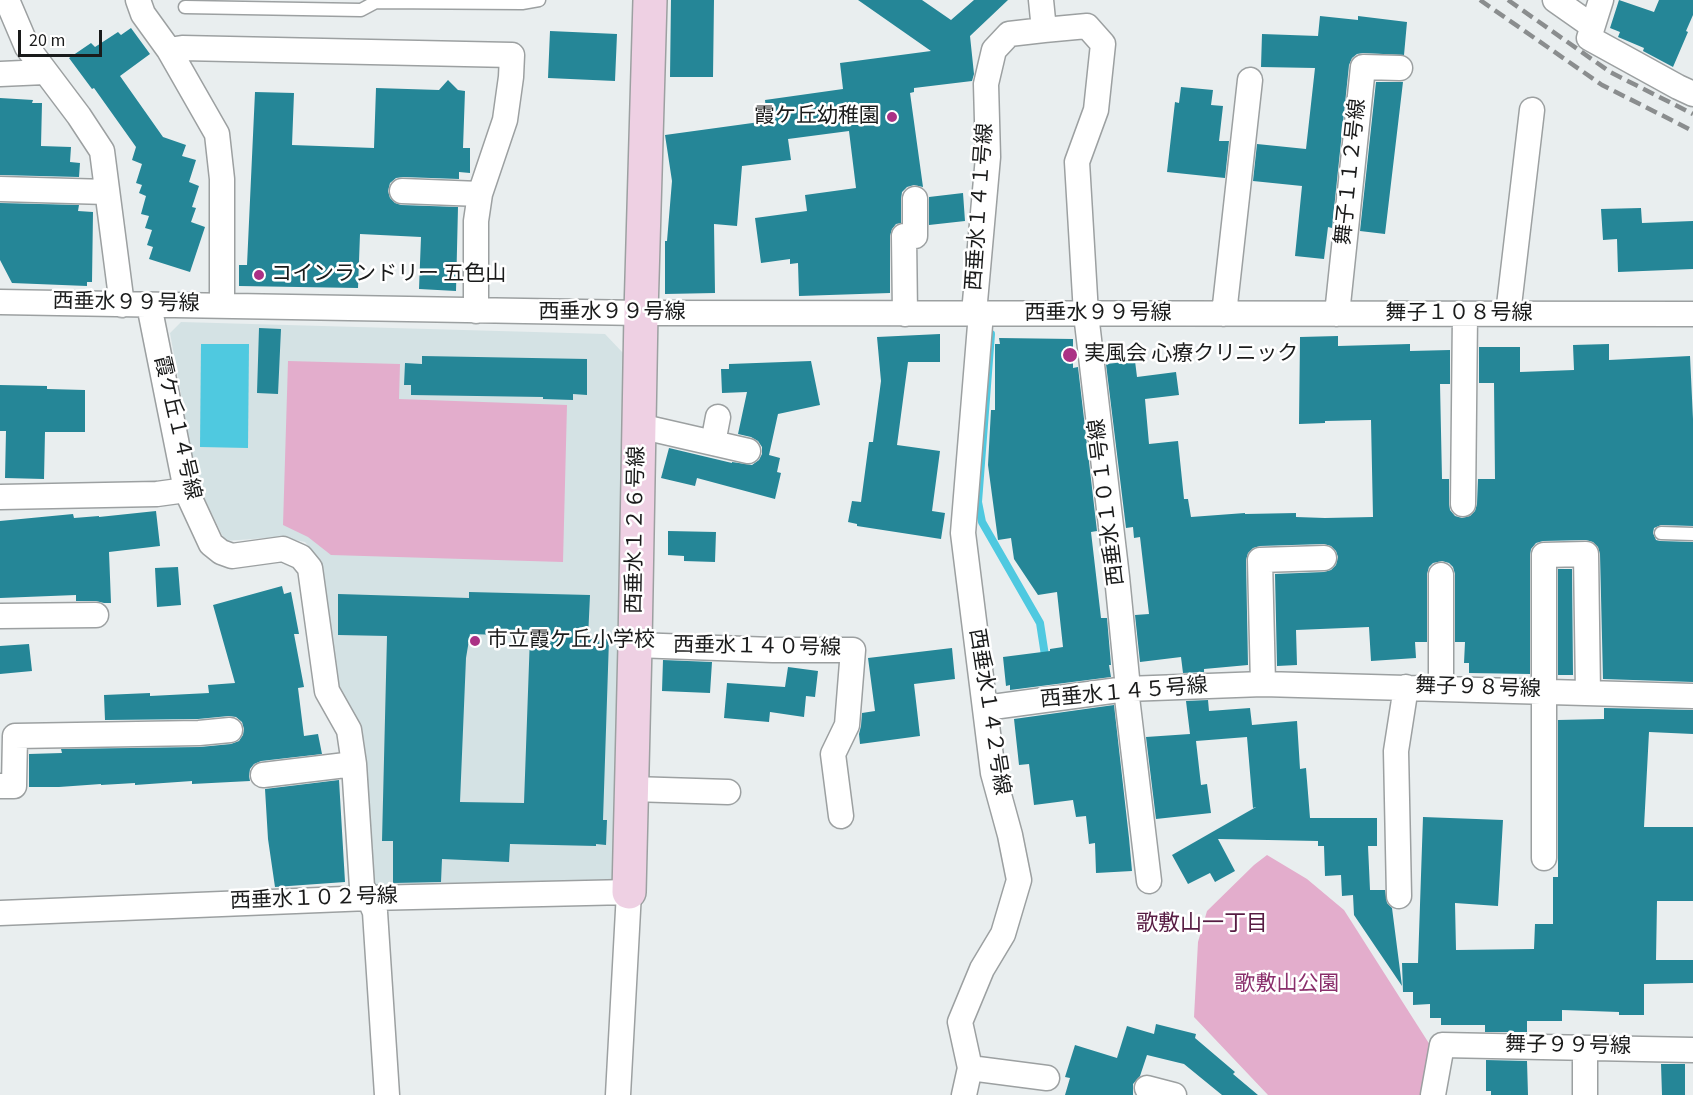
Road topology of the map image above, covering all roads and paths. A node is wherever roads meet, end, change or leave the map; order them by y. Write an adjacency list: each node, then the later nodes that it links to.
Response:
1 (7, 0): 13 (street)
2 (138, 0): 11 (street)
3 (539, 0): 8 (lane)
4 (650, 0): 28 (street, 西垂水１２６号線)
5 (1041, 0): 10 (street)
6 (1555, 0): 9 (street)
7 (1601, 0): 9 (street)
8 (185, 7)
9 (1592, 26): 16 (street)
10 (1044, 30): 29 (street, 西垂水１４１号線); 31 (street, 西垂水１４１号線)
11 (170, 50): 21 (street); 26 (street)
12 (1400, 68): 33 (street, 舞子１１２号線)
13 (45, 72): 14 (street); 20 (street)
14 (0, 74)
15 (1250, 80): 32 (street)
16 (1693, 94)
17 (1532, 110): 35 (street)
18 (0, 189): 20 (street)
19 (402, 191): 21 (street)
20 (107, 192): 24 (street)
21 (480, 194): 27 (street)
22 (915, 199): 30 (street)
23 (0, 302): 24 (street, 西垂水９９号線)
24 (122, 305): 25 (street, 西垂水９９号線)
25 (149, 305): 26 (street, 西垂水９９号線); 41 (street, 霞ケ丘１４号線)
26 (222, 306): 27 (street, 西垂水９９号線)
27 (476, 311): 28 (street, 西垂水９９号線)
28 (641, 313): 30 (street, 西垂水９９号線); 38 (street, 西垂水１２６号線)
29 (977, 313): 30 (street, 西垂水９９号線); 31 (street, 西垂水９９号線); 58 (street, 西垂水１４２号線)
30 (905, 314)
31 (1086, 314): 32 (street, 西垂水９９号線); 54 (street, 西垂水１０１号線)
32 (1224, 314): 33 (street, 舞子１０８号線)
33 (1337, 314): 34 (street, 舞子１０８号線)
34 (1465, 314): 35 (street, 舞子１０８号線); 43 (street)
35 (1508, 314): 36 (street, 舞子１０８号線)
36 (1693, 314)
37 (718, 417): 39 (street)
38 (639, 426): 39 (street); 50 (street, 西垂水１２６号線)
39 (713, 443): 40 (street)
40 (748, 451)
41 (186, 489): 42 (street); 60 (street, 霞ケ丘１４号線)
42 (0, 497)
43 (1463, 504)
44 (1661, 533): 45 (lane)
45 (1693, 534)
46 (1324, 558): 51 (street)
47 (1441, 575): 53 (street)
48 (96, 615): 49 (street)
49 (0, 616)
50 (635, 645): 63 (street, 西垂水１２６号線); 65 (street, 西垂水１４０号線)
51 (1263, 684): 52 (street, 舞子９８号線); 54 (street, 西垂水１４５号線)
52 (1406, 687): 53 (street, 舞子９８号線); 69 (street)
53 (1440, 688): 55 (street, 舞子９８号線)
54 (1126, 689): 58 (street, 西垂水１４５号線); 67 (street, 西垂水１０１号線)
55 (1545, 691): 56 (street, 舞子９８号線); 56 (street); 66 (street)
56 (1588, 693): 57 (street, 舞子９８号線)
57 (1693, 696)
58 (985, 708): 74 (street, 西垂水１４２号線)
59 (230, 730): 62 (street)
60 (354, 764): 61 (street); 70 (street)
61 (263, 775)
62 (0, 786)
63 (632, 789): 64 (street); 68 (street, 西垂水１２６号線)
64 (728, 792)
65 (841, 816)
66 (1544, 858)
67 (1149, 881)
68 (629, 892): 70 (street, 西垂水１０２号線); 78 (street, 西垂水１２６号線)
69 (1400, 896)
70 (369, 898): 71 (street, 西垂水１０２号線); 77 (street)
71 (0, 913)
72 (1585, 1048): 73 (street, 舞子９９号線); 81 (street, 舞子９９号線); 82 (street)
73 (1693, 1050)
74 (970, 1068): 75 (street); 79 (street, 西垂水１４２号線)
75 (1047, 1078)
76 (1147, 1088): 80 (street)
77 (387, 1095)
78 (618, 1095)
79 (964, 1095)
80 (1174, 1095)
81 (1433, 1095)
82 (1585, 1095)

